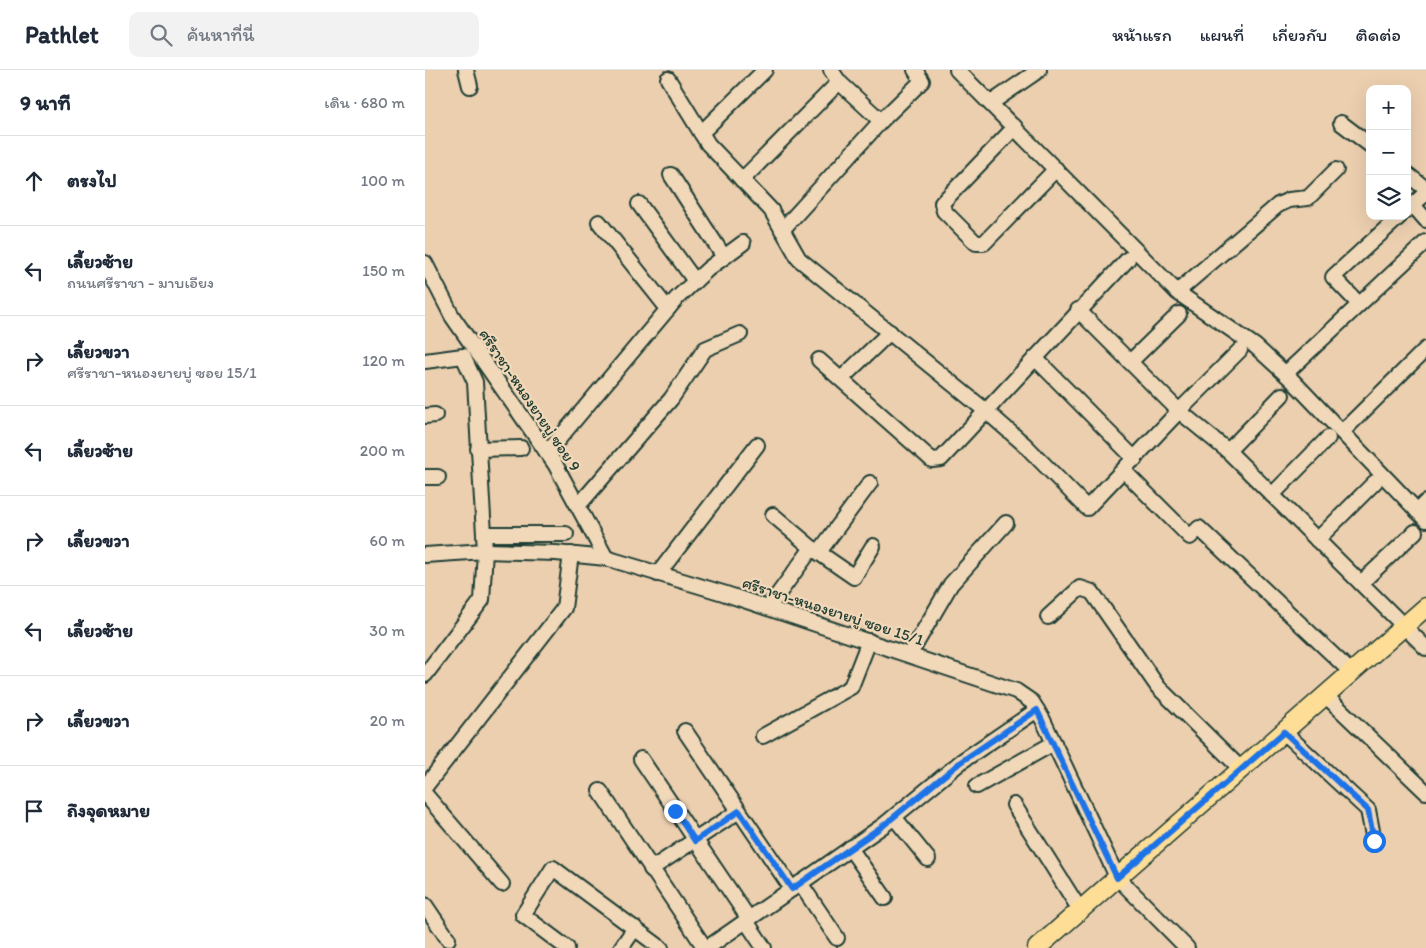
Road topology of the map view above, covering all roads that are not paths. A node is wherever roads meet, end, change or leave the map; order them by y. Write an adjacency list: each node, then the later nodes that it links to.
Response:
1 (466, 70): 9 (street)
2 (765, 70): 14 (street)
3 (831, 70): 8 (street)
4 (915, 70): 11 (street)
5 (957, 70): 10 (street)
6 (1039, 70): 10 (street)
7 (668, 79): 14 (street)
8 (839, 82): 11 (street); 20 (street)
9 (470, 86)
10 (991, 103): 13 (street)
11 (881, 121): 29 (street)
12 (1341, 123): 15 (street)
13 (1015, 127): 16 (street); 16 (street)
14 (701, 133): 20 (street)
15 (1366, 142)
16 (1056, 169): 36 (street)
17 (1336, 170): 36 (street)
18 (671, 175): 32 (street)
19 (1408, 175): 21 (street)
20 (742, 180): 29 (street)
21 (1426, 189)
22 (1426, 193): 24 (street)
23 (639, 204): 35 (street)
24 (1411, 206)
25 (1411, 208): 27 (street)
26 (1396, 220): 37 (street)
27 (1426, 220)
28 (599, 222): 38 (street)
29 (782, 230): 41 (street)
30 (1426, 242): 37 (street)
31 (743, 243): 32 (street)
32 (724, 257): 35 (street)
33 (1128, 259): 39 (street)
34 (425, 263): 59 (street, ศรีราชา-หนองยายบู่ ซอย 9)
35 (695, 282): 38 (street)
36 (1177, 292): 49 (street)
37 (1359, 304): 49 (street)
38 (668, 309): 59 (street)
39 (1078, 310): 45 (street); 48 (street)
40 (1179, 314): 48 (street)
41 (890, 332): 50 (street); 52 (street)
42 (740, 334): 66 (street)
43 (1426, 349): 54 (street)
44 (1240, 350): 53 (street)
45 (1035, 358): 52 (street); 61 (street)
46 (819, 360): 50 (street)
47 (425, 361): 58 (street)
48 (1130, 362): 53 (street)
49 (1286, 373): 54 (street)
50 (841, 379): 52 (street)
51 (1282, 396): 60 (street)
52 (986, 411): 62 (street)
53 (1179, 411): 60 (street); 61 (street)
54 (1343, 432): 67 (street)
55 (1329, 438): 65 (street)
56 (757, 445): 80 (street)
57 (521, 448): 58 (street)
58 (478, 449): 71 (street)
59 (547, 452): 66 (street, ศรีราชา-หนองยายบู่ ซอย 9)
60 (1228, 452): 65 (street)
61 (1135, 458): 62 (street)
62 (1124, 471): 89 (street)
63 (1375, 482): 73 (street)
64 (870, 483): 75 (street)
65 (1272, 495): 73 (street)
66 (578, 506): 79 (street, ศรีราชา-หนองยายบู่ ซอย 9)
67 (1423, 511)
68 (773, 515): 75 (street)
69 (1006, 522): 88 (street)
70 (1415, 532): 81 (street)
71 (485, 534): 72 (street); 76 (street)
72 (566, 534)
73 (1317, 540): 81 (street)
74 (873, 546): 75 (street)
75 (815, 550): 83 (street)
76 (485, 551): 77 (street, ศรีราชา-หนองยายบู่ ซอย 15/1); 78 (street, ศรีราชา-หนองยายบู่ ซอย 15/1); 90 (street)
77 (571, 554): 79 (street, ศรีราชา-หนองยายบู่ ซอย 15/1); 100 (street)
78 (425, 555)
79 (606, 558): 80 (street, ศรีราชา-หนองยายบู่ ซอย 15/1)
80 (658, 574): 83 (street, ศรีราชา-หนองยายบู่ ซอย 15/1)
81 (1361, 583): 85 (street)
82 (1426, 607): 85 (main road)
83 (767, 608): 86 (street, ศรีราชา-หนองยายบู่ ซอย 15/1)
84 (1048, 617): 98 (street)
85 (1403, 626): 87 (street); 89 (main road)
86 (869, 641): 88 (street, ศรีราชา-หนองยายบู่ ซอย 15/1); 95 (street)
87 (1426, 648)
88 (910, 654): 92 (street, ศรีราชา-หนองยายบู่ ซอย 15/1)
89 (1351, 672): 91 (main road)
90 (425, 675)
91 (1325, 695): 94 (main road); 102 (street)
92 (1037, 710): 96 (street, ศรีราชา-หนองยายบู่ ซอย 15/1); 106 (street)
93 (685, 731): 105 (street)
94 (1284, 732): 98 (main road); 108 (street)
95 (763, 736)
96 (1054, 743): 99 (street); 112 (street, ศรีราชา-หนองยายบู่ ซอย 15/1)
97 (641, 759): 107 (street)
98 (1242, 770): 112 (main road)
99 (977, 786)
100 (425, 787)
101 (600, 791): 111 (street)
102 (1426, 792)
103 (425, 794): 113 (street)
104 (1014, 805): 117 (street)
105 (739, 811): 107 (street); 114 (street)
106 (894, 817): 109 (street); 110 (street)
107 (695, 841): 111 (street); 118 (street)
108 (1374, 841)
109 (851, 848): 114 (street); 115 (street)
110 (928, 859)
111 (651, 870): 125 (street)
112 (1117, 878): 117 (main road); 128 (street, ศรีราชา-หนองยายบู่ ซอย 15/1)
113 (502, 884)
114 (796, 886): 118 (street); 120 (street)
115 (885, 898)
116 (425, 905): 121 (street)
117 (1080, 910): 127 (main road)
118 (747, 920): 125 (street); 126 (street)
119 (635, 928): 122 (street); 123 (street); 124 (street)
120 (837, 938)
121 (448, 939)
122 (567, 948)
123 (621, 948)
124 (661, 948)
125 (706, 948)
126 (764, 948)
127 (1037, 948)
128 (1187, 948)

